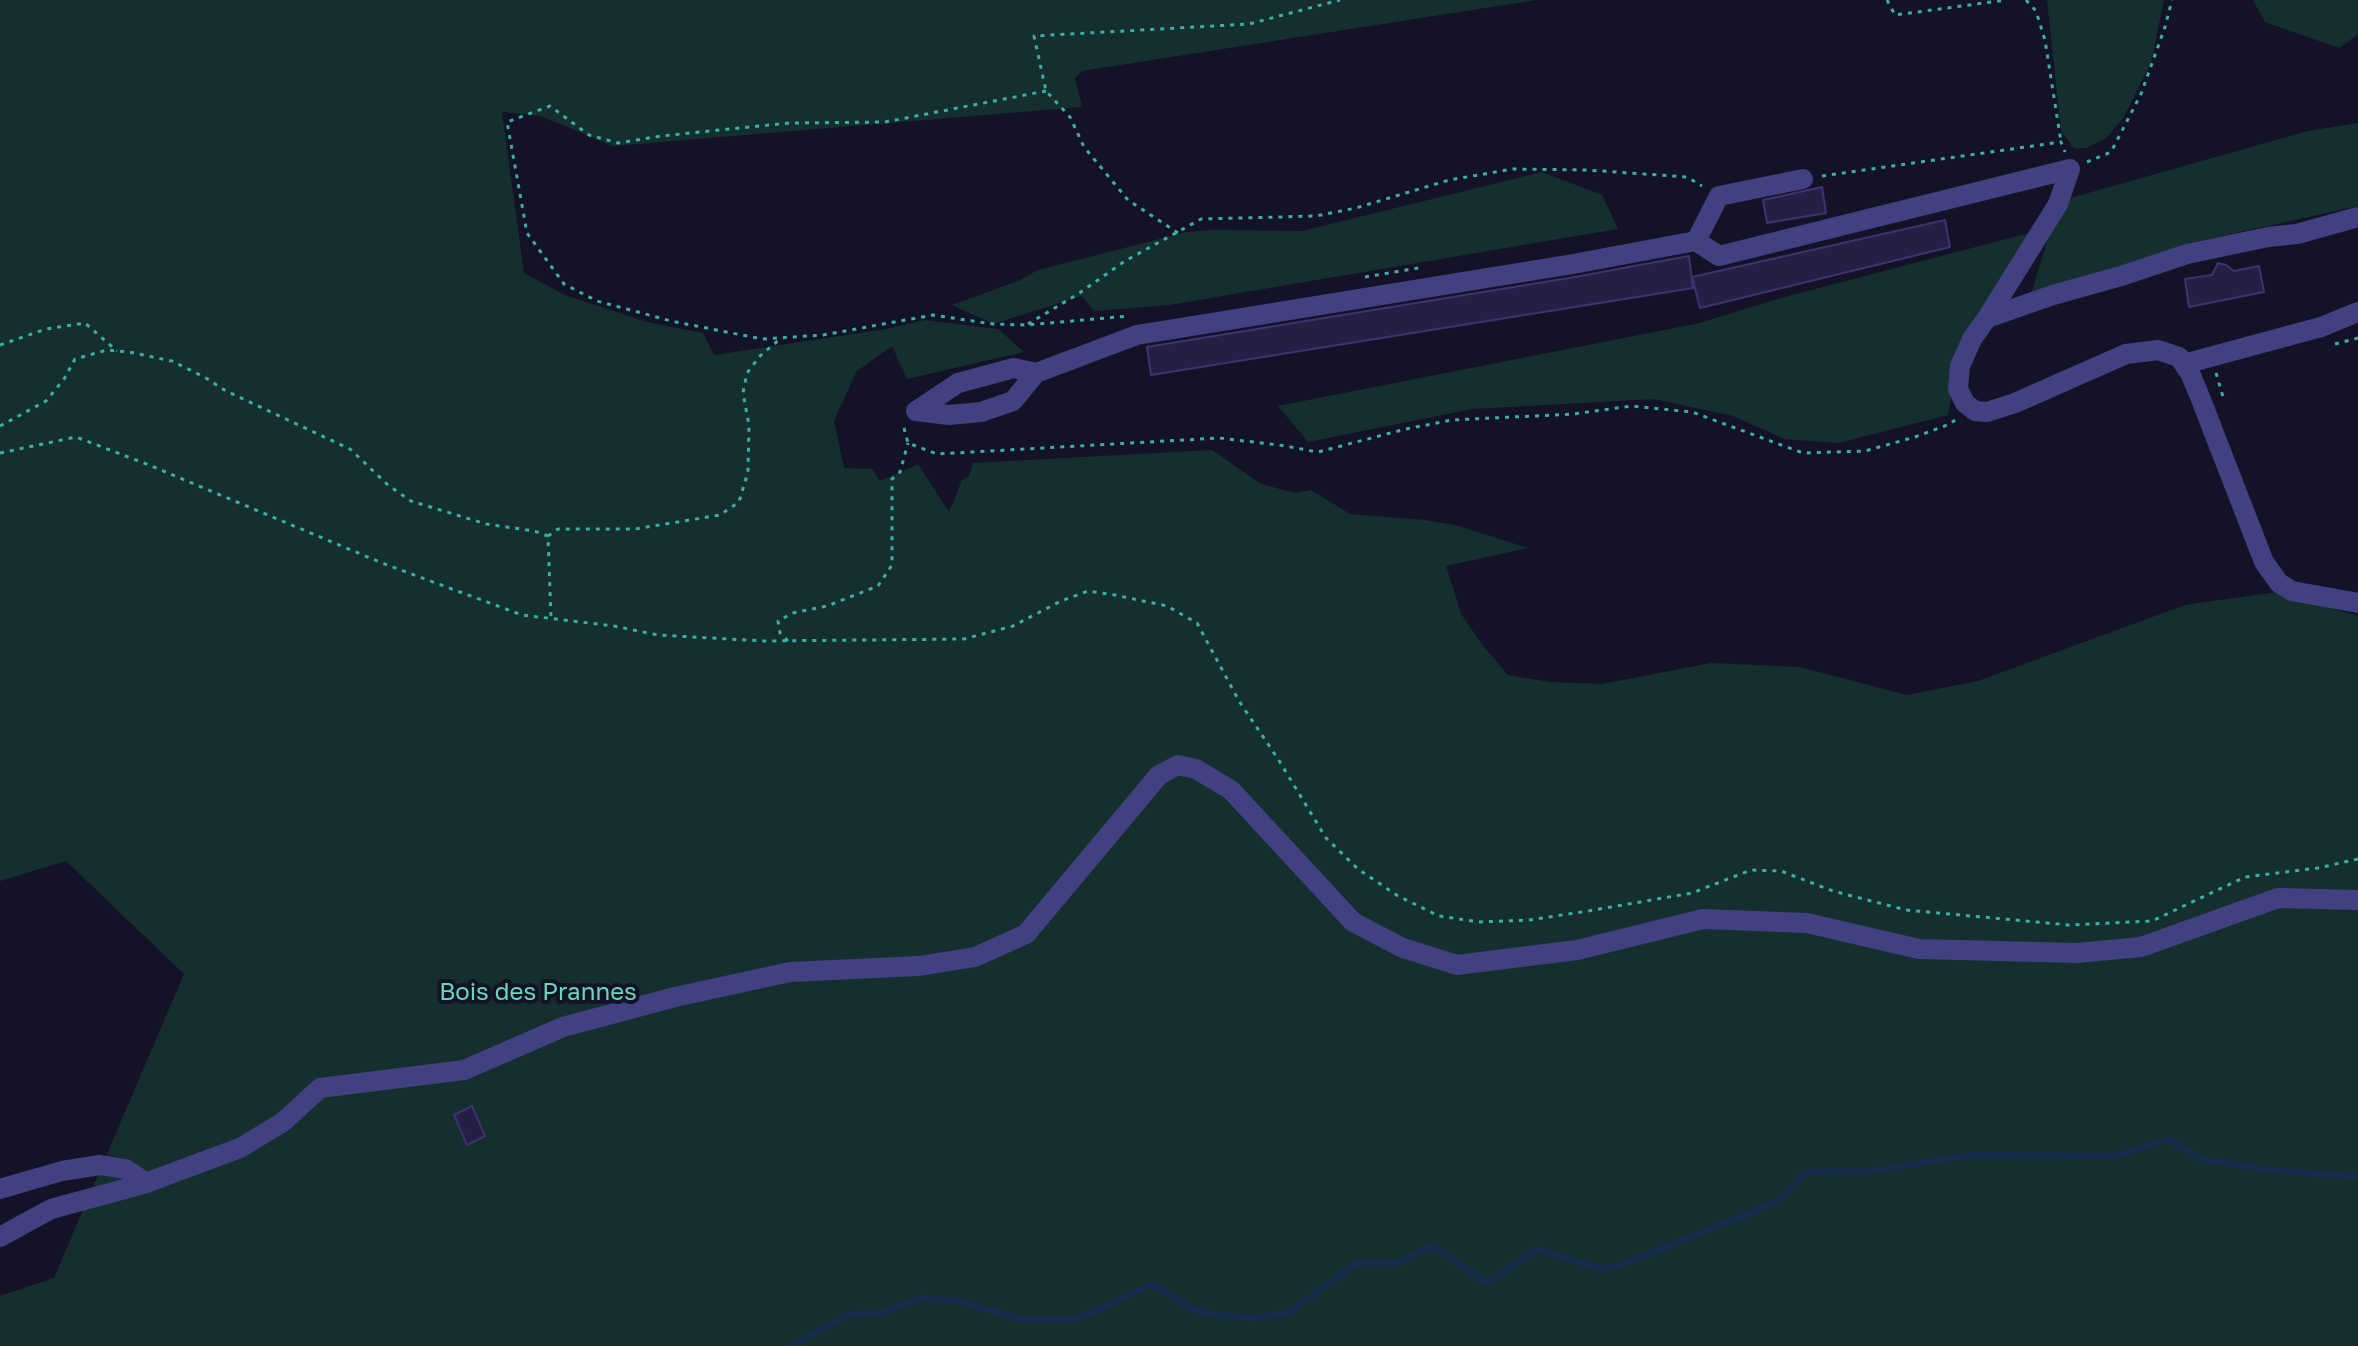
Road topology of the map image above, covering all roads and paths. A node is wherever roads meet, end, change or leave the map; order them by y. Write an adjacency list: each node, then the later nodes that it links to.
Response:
1 (1340, 0): 6 (path)
2 (1887, 0): 3 (path)
3 (2006, 0)
4 (2026, 0): 7 (path)
5 (2172, 0): 8 (path)
6 (1046, 91): 12 (path); 20 (path)
7 (2061, 142): 8 (path); 9 (path)
8 (2070, 169): 13 (street); 18 (street)
9 (1803, 179): 10 (street)
10 (1719, 196): 12 (path); 13 (street)
11 (2358, 217): 18 (street)
12 (1178, 233): 19 (path)
13 (1696, 241): 27 (street)
14 (1422, 267): 15 (path)
15 (1363, 277)
16 (2358, 312): 25 (street)
17 (1131, 316): 19 (path)
18 (1987, 318): 29 (street)
19 (1027, 325): 20 (path)
20 (781, 338): 34 (path)
21 (2358, 338): 22 (path)
22 (2333, 344)
23 (0, 345): 24 (path)
24 (117, 351): 31 (path); 34 (path)
25 (2184, 364): 29 (street); 35 (street)
26 (2216, 372): 28 (path)
27 (1036, 373): 30 (street); 30 (street)
28 (2224, 399)
29 (1970, 407): 32 (path)
30 (916, 411): 32 (path)
31 (0, 426)
32 (908, 443): 37 (path)
33 (0, 453): 36 (path)
34 (548, 536): 36 (path)
35 (2358, 603)
36 (551, 618): 37 (path)
37 (788, 641): 38 (path)
38 (2358, 859)
39 (2358, 900): 40 (street)
40 (147, 1183): 41 (street); 42 (street)
41 (0, 1189)
42 (0, 1237)

